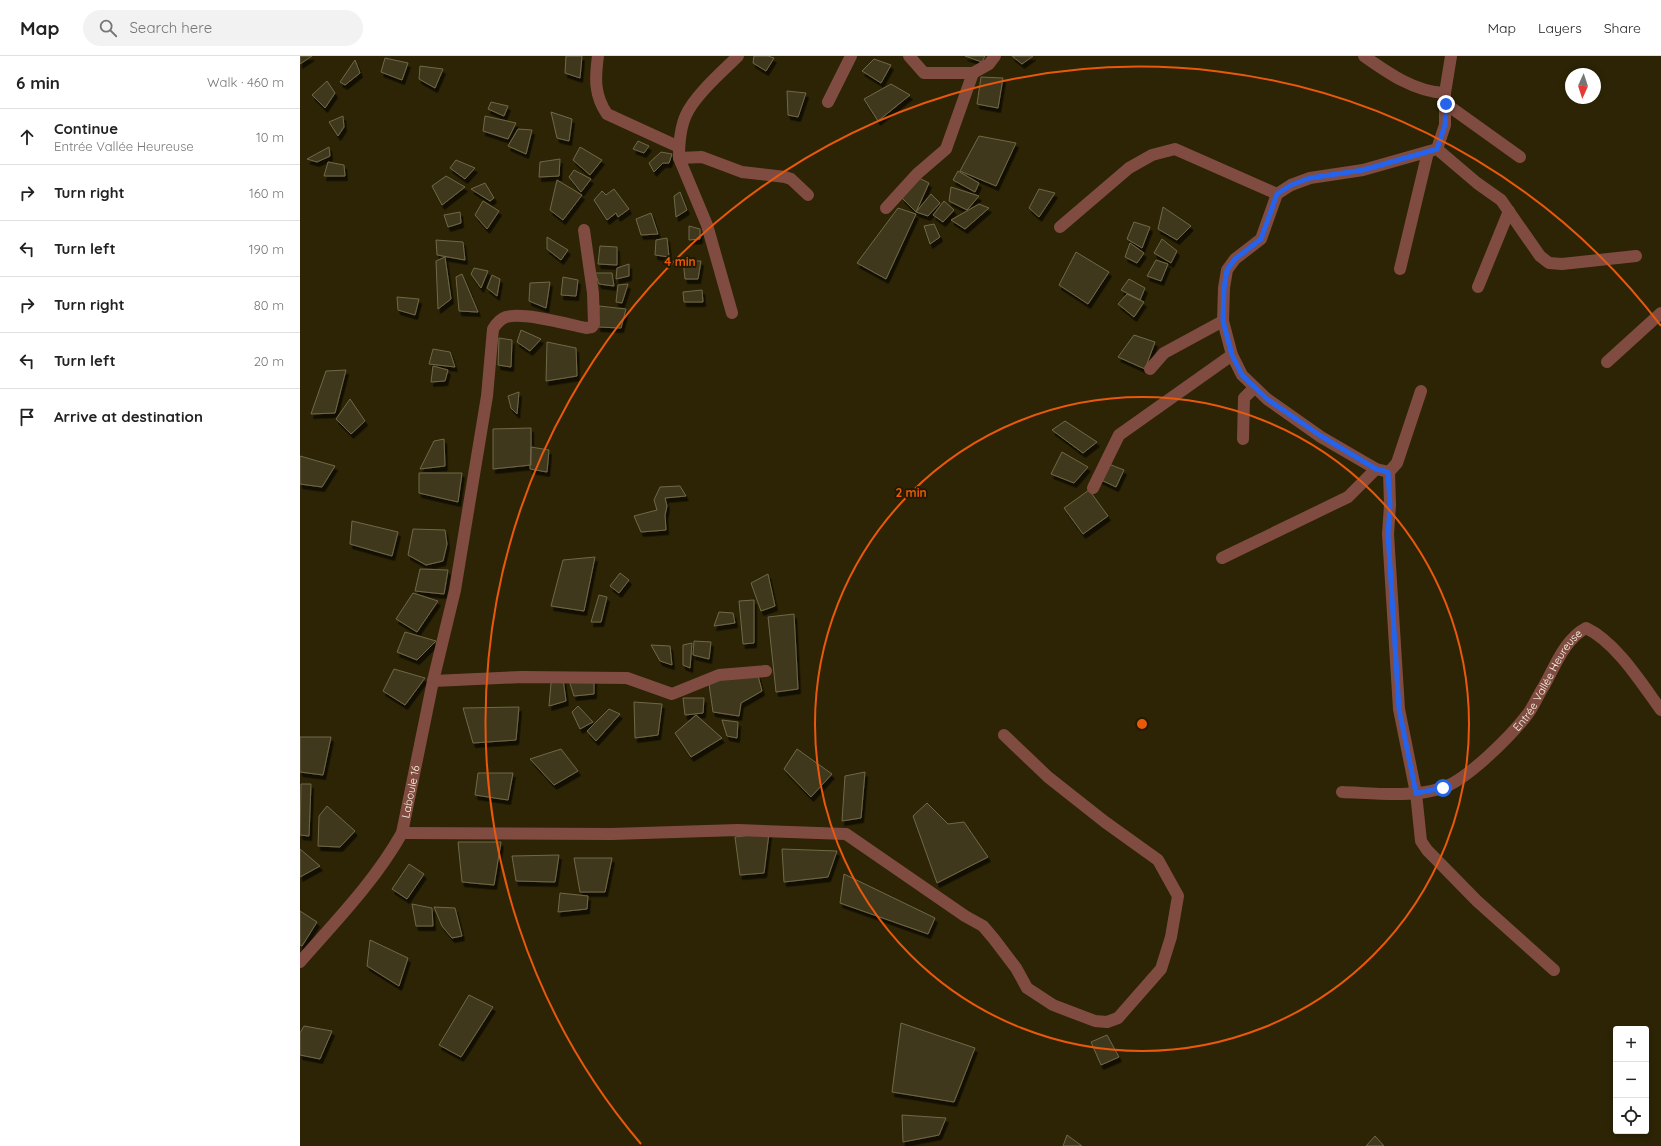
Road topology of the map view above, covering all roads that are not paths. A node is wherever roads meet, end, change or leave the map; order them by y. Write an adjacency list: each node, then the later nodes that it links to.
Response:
1 (598, 56): 12 (street)
2 (738, 56): 12 (street)
3 (850, 56): 10 (street)
4 (908, 56): 8 (street)
5 (995, 56): 8 (street)
6 (1364, 56): 9 (street)
7 (1450, 56): 9 (street)
8 (973, 73): 16 (street)
9 (1446, 99): 11 (street); 13 (street)
10 (828, 102)
11 (1433, 151): 14 (street); 17 (street); 21 (street)
12 (679, 152): 15 (street); 23 (street)
13 (1520, 157)
14 (1277, 194): 18 (street); 25 (street)
15 (808, 195)
16 (886, 208)
17 (1509, 211): 20 (street); 22 (street)
18 (1060, 227)
19 (584, 230): 37 (street, Laboule 16)
20 (1636, 256)
21 (1400, 269)
22 (1478, 287)
23 (732, 313)
24 (1661, 313): 27 (street)
25 (1223, 321): 26 (street); 28 (street)
26 (1232, 355): 29 (street); 34 (street)
27 (1607, 362)
28 (1150, 369)
29 (1254, 388): 31 (street); 32 (street)
30 (1421, 391): 33 (street)
31 (1243, 439)
32 (1376, 469): 33 (street); 35 (street)
33 (1388, 472): 41 (street)
34 (1093, 488)
35 (1222, 558)
36 (766, 671): 37 (street)
37 (433, 681): 42 (street, Laboule 16)
38 (1661, 710): 41 (street, Entrée Vallée Heureuse)
39 (1004, 735): 42 (street)
40 (1342, 792): 41 (street)
41 (1416, 793): 44 (street)
42 (402, 833): 43 (street, Laboule 16)
43 (300, 962)
44 (1554, 970)

